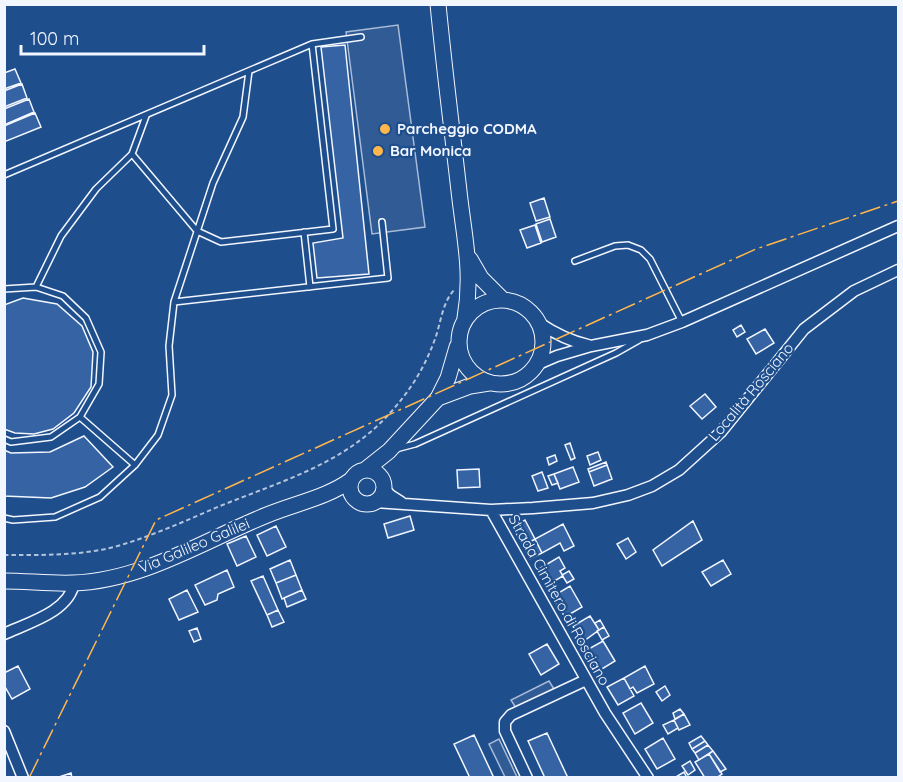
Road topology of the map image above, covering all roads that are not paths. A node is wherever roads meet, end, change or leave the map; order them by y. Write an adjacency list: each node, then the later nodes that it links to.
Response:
1 (438, 4): 12 (main road)
2 (361, 38): 3 (lane)
3 (312, 44): 4 (lane); 11 (lane)
4 (249, 71): 5 (lane); 10 (lane)
5 (146, 116): 6 (lane); 7 (lane)
6 (132, 154): 10 (lane); 15 (lane)
7 (4, 175)
8 (382, 222): 16 (lane)
9 (898, 226): 21 (street)
10 (197, 231): 11 (lane); 19 (lane)
11 (304, 232): 16 (lane)
12 (469, 257): 18 (main road); 20 (main road)
13 (575, 261): 21 (lane)
14 (898, 270): 40 (street, Località Rosciano)
15 (36, 287): 17 (lane); 29 (lane)
16 (310, 287): 19 (lane)
17 (5, 288)
18 (503, 300): 20 (main road); 22 (main road)
19 (174, 302): 32 (lane)
20 (465, 318): 24 (main road)
21 (682, 322): 23 (street)
22 (539, 323): 25 (street); 26 (main road)
23 (647, 334): 25 (street); 31 (lane)
24 (458, 344): 27 (main road); 28 (main road)
25 (591, 346): 26 (street)
26 (536, 365): 27 (main road)
27 (489, 383): 28 (main road)
28 (438, 399): 31 (main road)
29 (80, 417): 30 (lane); 32 (lane)
30 (4, 439)
31 (389, 451): 33 (main road); 35 (main road)
32 (135, 465): 41 (lane)
33 (365, 470): 34 (main road); 35 (main road)
34 (351, 480): 36 (main road); 37 (main road)
35 (383, 482): 38 (main road); 39 (street)
36 (327, 495): 37 (main road); 43 (main road, Via Galileo Galilei)
37 (358, 501): 38 (main road)
38 (375, 502): 39 (street, Strada Cimitero di Rosciano)
39 (404, 504): 40 (street, Strada Cimitero di Rosciano)
40 (491, 510): 45 (street, Strada Cimitero di Rosciano)
41 (4, 518)
42 (4, 581): 43 (main road, Via Galileo Galilei)
43 (74, 584): 44 (street)
44 (4, 634)
45 (586, 680): 48 (street); 49 (street, Strada Cimitero di Rosciano)
46 (4, 731): 47 (street)
47 (23, 777)
48 (527, 777)
49 (648, 777)

